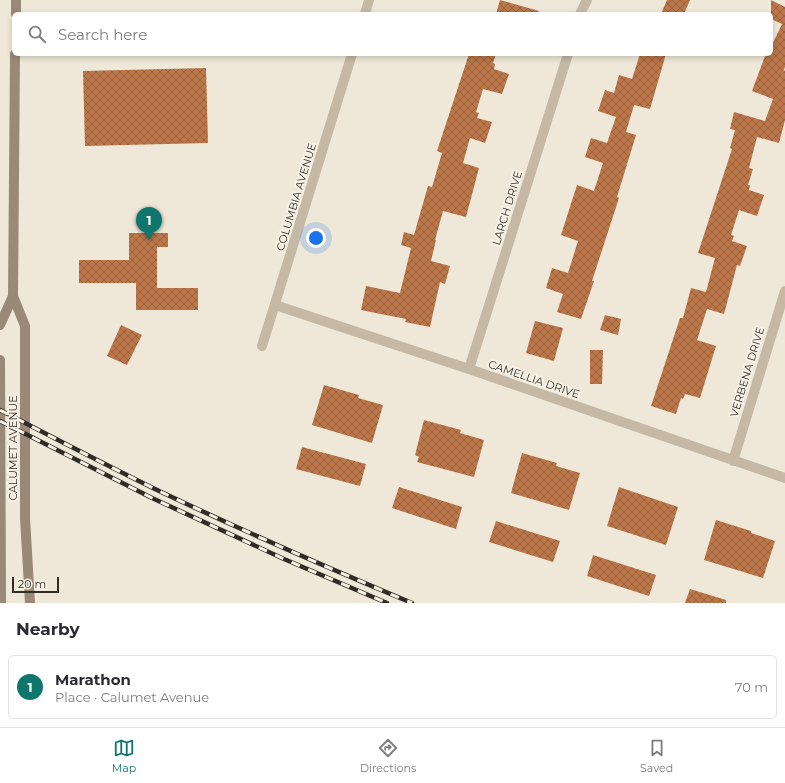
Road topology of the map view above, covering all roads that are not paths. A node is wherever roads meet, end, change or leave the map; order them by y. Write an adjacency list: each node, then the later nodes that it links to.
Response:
1 (16, 0): 4 (main road)
2 (369, 0): 5 (street)
3 (587, 0): 6 (street)
4 (16, 12)
5 (366, 12)
6 (581, 12)
7 (15, 56): 11 (main road, CALUMET AVENUE)
8 (351, 56): 12 (street, COLUMBIA AVENUE)
9 (567, 56): 16 (street, LARCH DRIVE)
10 (785, 291): 17 (street, VERBENA DRIVE)
11 (13, 296): 13 (main road, CALUMET AVENUE); 20 (main road, CALUMET AVENUE)
12 (275, 306): 14 (street, COLUMBIA AVENUE); 16 (street, CAMELLIA DRIVE)
13 (0, 325)
14 (262, 346)
15 (0, 360): 19 (main road, CALUMET AVENUE)
16 (469, 369): 17 (street, CAMELLIA DRIVE)
17 (733, 461): 18 (street, CAMELLIA DRIVE)
18 (785, 478)
19 (1, 603)
20 (30, 603)

